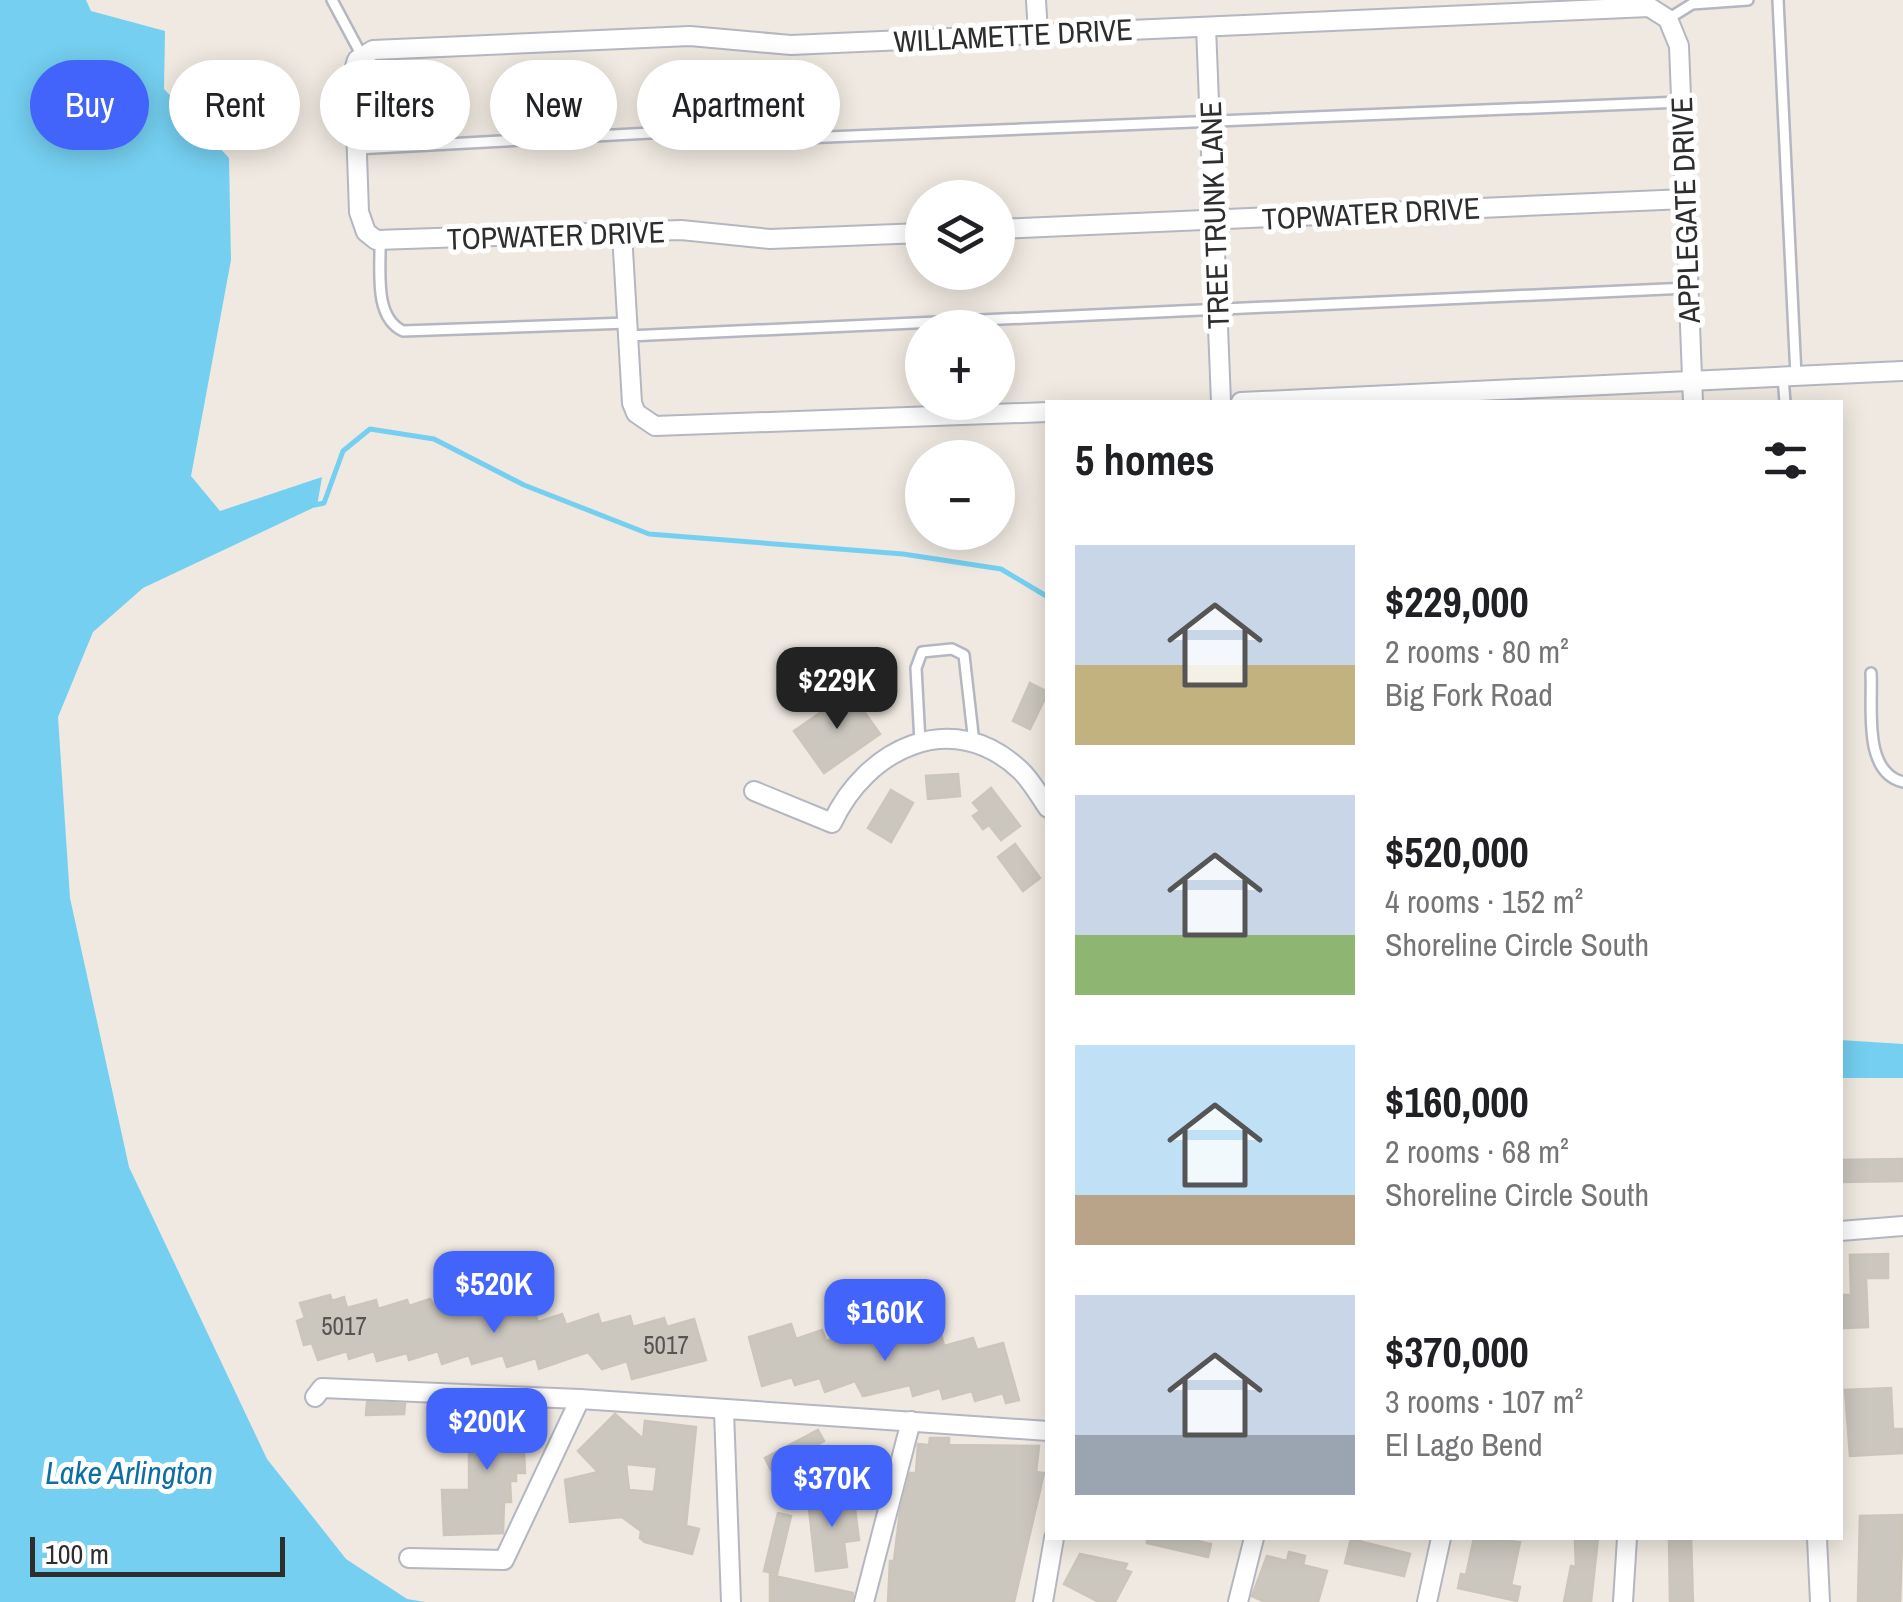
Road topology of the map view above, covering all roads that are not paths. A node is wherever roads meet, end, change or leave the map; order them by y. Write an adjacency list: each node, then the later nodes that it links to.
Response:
1 (332, 0): 8 (lane)
2 (1036, 0): 7 (street)
3 (1748, 0): 5 (lane)
4 (1778, 0): 23 (lane)
5 (1668, 19): 6 (street, WILLAMETTE DRIVE); 9 (street, APPLEGATE DRIVE)
6 (1206, 27): 7 (street, WILLAMETTE DRIVE); 10 (street, TREE TRUNK LANE)
7 (1038, 34): 8 (street, WILLAMETTE DRIVE)
8 (360, 58)
9 (1681, 102): 10 (lane); 13 (street, APPLEGATE DRIVE)
10 (1210, 121): 11 (lane); 14 (street, TREE TRUNK LANE)
11 (470, 142)
12 (356, 150): 18 (street)
13 (1685, 199): 14 (street, TOPWATER DRIVE); 19 (street, APPLEGATE DRIVE)
14 (1214, 220): 15 (street, TOPWATER DRIVE); 20 (street, TREE TRUNK LANE)
15 (1015, 229)
16 (622, 232): 17 (street, TOPWATER DRIVE); 18 (street, TOPWATER DRIVE); 21 (street)
17 (905, 234)
18 (380, 240): 21 (lane)
19 (1688, 288): 20 (lane); 24 (street, APPLEGATE DRIVE)
20 (1218, 309): 21 (lane); 25 (street, TREE TRUNK LANE)
21 (628, 329): 29 (street)
22 (1903, 371): 23 (street)
23 (1790, 376): 24 (street); 28 (lane)
24 (1692, 381): 26 (street); 27 (street, APPLEGATE DRIVE)
25 (1221, 400)
26 (1326, 400)
27 (1693, 400)
28 (1785, 400)
29 (1045, 412)
30 (1871, 673): 33 (lane)
31 (920, 742): 32 (street); 32 (lane); 34 (street)
32 (974, 745): 35 (street)
33 (1903, 782)
34 (754, 791)
35 (1045, 804)
36 (1903, 1226): 37 (street)
37 (1843, 1230)
38 (315, 1397): 39 (street)
39 (580, 1398): 40 (street); 48 (street)
40 (724, 1411): 41 (street); 49 (street)
41 (910, 1421): 42 (street); 50 (street)
42 (1045, 1432)
43 (1054, 1540): 51 (street)
44 (1254, 1540): 52 (street)
45 (1442, 1540): 53 (street)
46 (1626, 1540): 54 (street)
47 (1817, 1540): 55 (street)
48 (409, 1558)
49 (731, 1602)
50 (864, 1602)
51 (1043, 1602)
52 (1238, 1602)
53 (1426, 1602)
54 (1622, 1602)
55 (1820, 1602)

